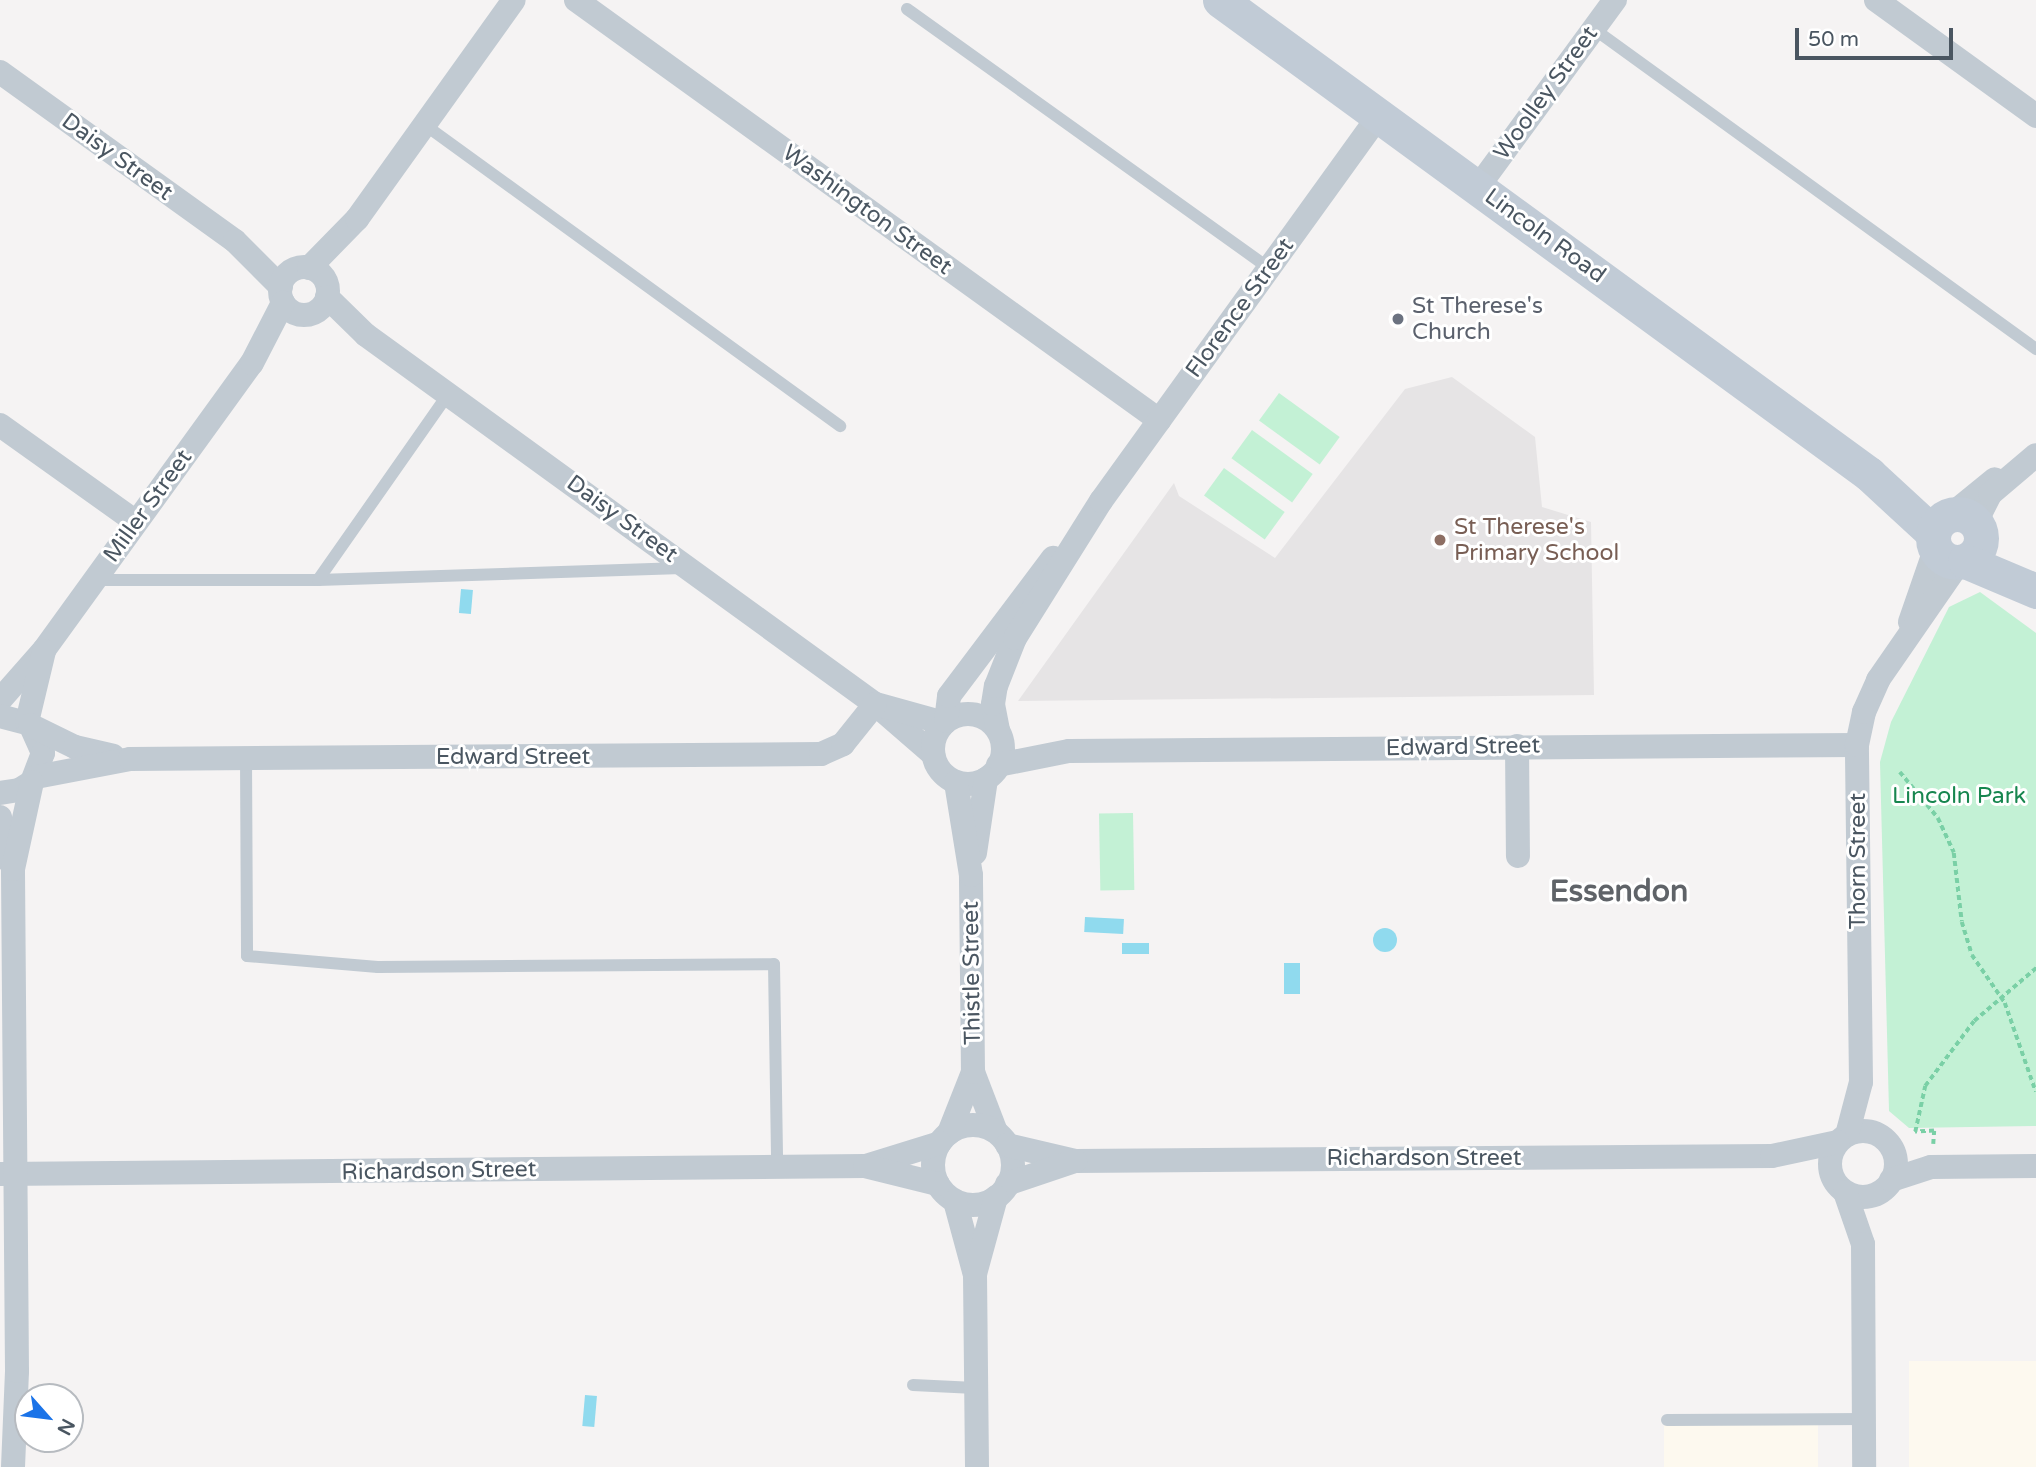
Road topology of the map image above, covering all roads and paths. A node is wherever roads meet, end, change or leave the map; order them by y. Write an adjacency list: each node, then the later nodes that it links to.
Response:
1 (514, 0): 11 (street, Miller Street)
2 (576, 0): 17 (street, Washington Street)
3 (1220, 0): 9 (main road, Lincoln Road)
4 (1615, 0): 7 (street, Woolley Street)
5 (1876, 0): 10 (street)
6 (907, 9): 13 (lane)
7 (1594, 29): 12 (street, Woolley Street); 15 (lane)
8 (0, 72): 14 (street, Daisy Street)
9 (1379, 116): 12 (main road, Lincoln Road); 13 (street, Florence Street)
10 (2036, 116)
11 (425, 125): 14 (street, Miller Street); 19 (lane)
12 (1478, 187): 23 (main road, Lincoln Road)
13 (1269, 268): 17 (street, Florence Street)
14 (305, 292): 16 (street, Daisy Street); 22 (street, Miller Street)
15 (2036, 349)
16 (448, 394): 24 (street, Daisy Street); 25 (lane)
17 (1159, 420): 21 (street, Florence Street)
18 (0, 425): 22 (street)
19 (840, 426)
20 (2036, 455): 23 (street)
21 (1101, 501): 32 (street, Florence Street); 34 (street, Florence Street)
22 (136, 522): 26 (street, Miller Street)
23 (1956, 537): 27 (main road, Lincoln Road); 35 (street, Thorn Street)
24 (689, 568): 25 (lane); 30 (street, Daisy Street)
25 (318, 579): 26 (lane)
26 (95, 580): 28 (street, Miller Street)
27 (2036, 590)
28 (44, 650): 29 (street, Miller Street); 33 (street, Miller Street)
29 (0, 700)
30 (875, 704): 32 (street, Daisy Street); 38 (street, Daisy Street); 39 (street, Edward Street)
31 (0, 716): 33 (street, Edward Street)
32 (945, 722): 34 (street); 38 (street)
33 (28, 723): 40 (street, Edward Street); 43 (street)
34 (1000, 734): 37 (street, Edward Street); 41 (street)
35 (1857, 745): 36 (street, Edward Street); 53 (street, Thorn Street)
36 (1517, 746): 37 (street, Edward Street); 47 (street)
37 (1069, 751): 41 (street, Edward Street)
38 (933, 754): 44 (street)
39 (246, 758): 40 (street, Edward Street); 61 (lane)
40 (130, 759): 43 (street, Edward Street)
41 (992, 772): 44 (street); 49 (street, Thistle Street)
42 (1900, 772): 51 (path)
43 (34, 779): 45 (street, Edward Street); 48 (street)
44 (956, 782): 49 (street, Thistle Street)
45 (0, 793)
46 (0, 817): 48 (street)
47 (1518, 856)
48 (13, 869): 65 (street)
49 (971, 875): 52 (street, Thistle Street)
50 (2036, 968): 51 (path)
51 (2001, 995): 54 (path); 64 (path)
52 (973, 1072): 55 (street, Thistle Street); 56 (street, Thistle Street)
53 (1861, 1082): 57 (street, Thorn Street); 58 (street, Thorn Street)
54 (2036, 1092)
55 (944, 1138): 56 (street); 62 (street, Richardson Street); 69 (street)
56 (1001, 1139): 60 (street, Richardson Street); 68 (street)
57 (1843, 1139): 58 (street, Richardson Street); 59 (street, Richardson Street); 66 (street, Thorn Street)
58 (1885, 1143): 64 (street); 67 (street)
59 (1772, 1156): 60 (street, Richardson Street); 66 (street, Richardson Street)
60 (1075, 1161): 68 (street, Richardson Street)
61 (777, 1166): 62 (street, Richardson Street); 65 (street, Richardson Street)
62 (865, 1166): 69 (street, Richardson Street)
63 (2036, 1166): 64 (street)
64 (1931, 1167): 67 (street)
65 (7, 1175): 76 (street)
66 (1838, 1182): 67 (street, Richardson Street); 70 (street)
67 (1886, 1186): 70 (street)
68 (1002, 1191): 69 (street); 71 (street)
69 (946, 1192): 71 (street)
70 (1863, 1244): 74 (street)
71 (975, 1275): 73 (street)
72 (913, 1385): 73 (lane)
73 (975, 1388): 77 (street)
74 (1864, 1419): 75 (lane); 78 (street)
75 (1667, 1420)
76 (13, 1467)
77 (977, 1467)
78 (1864, 1467)

